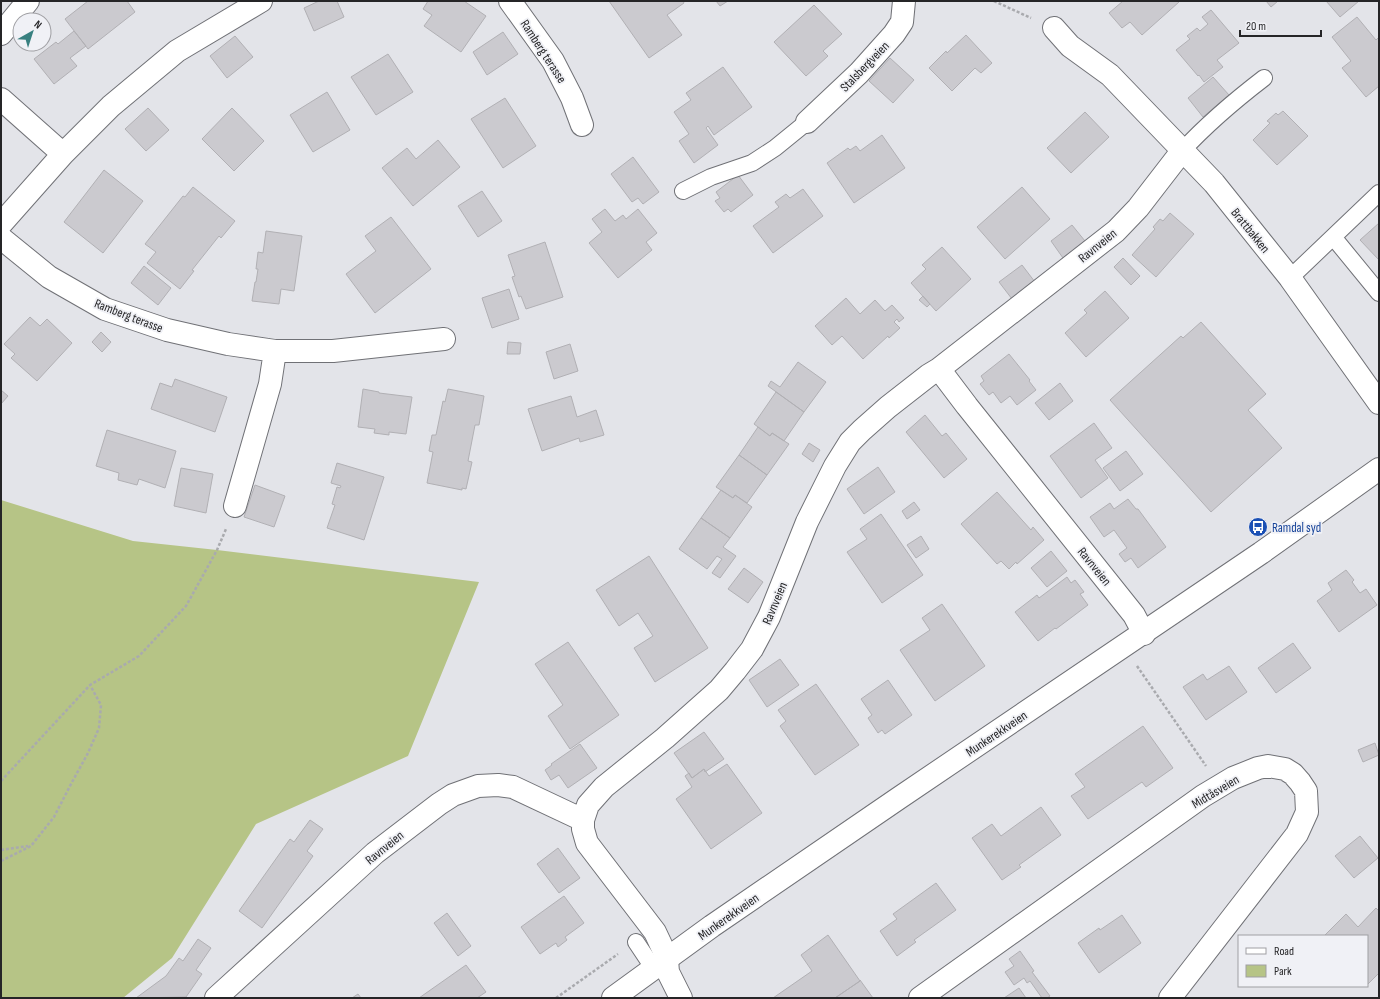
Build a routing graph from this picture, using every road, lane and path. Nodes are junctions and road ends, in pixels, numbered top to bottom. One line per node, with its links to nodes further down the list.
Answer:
1 (28, 1): 7 (street)
2 (261, 1): 13 (street)
3 (510, 1): 11 (street, Ramberg terasse)
4 (904, 1): 10 (street, Stalsbergveien)
5 (994, 1): 6 (path)
6 (1054, 28): 12 (street, Brattbakken)
7 (1, 34)
8 (1264, 78): 12 (lane)
9 (1, 99): 13 (street)
10 (807, 122): 14 (lane)
11 (582, 125)
12 (1182, 151): 19 (street, Brattbakken); 23 (street, Ravnveien)
13 (63, 154): 16 (street)
14 (683, 191)
15 (1379, 194): 18 (lane)
16 (1, 224)
17 (1, 238): 22 (street, Ramberg terasse)
18 (1334, 238): 19 (lane); 20 (lane)
19 (1290, 278): 24 (street, Brattbakken)
20 (1379, 293)
21 (444, 338): 22 (street, Ramberg terasse)
22 (275, 351): 26 (street)
23 (940, 368): 27 (street, Ravnveien); 32 (street, Ravnveien)
24 (1379, 403)
25 (1379, 469): 27 (street, Munkerekkveien)
26 (236, 506): 29 (path)
27 (1144, 634): 28 (street, Munkerekkveien)
28 (1124, 647): 31 (path); 37 (street, Munkerekkveien)
29 (90, 685): 30 (path); 33 (path)
30 (1, 781)
31 (1220, 786): 42 (street, Midtåsveien); 43 (street, Midtåsveien)
32 (583, 820): 37 (street); 38 (street, Ravnveien)
33 (31, 846): 34 (path); 35 (path)
34 (1, 850)
35 (1, 861)
36 (636, 942): 37 (lane); 39 (path)
37 (661, 964): 40 (street, Munkerekkveien); 41 (street)
38 (216, 998)
39 (556, 998)
40 (613, 998)
41 (681, 998)
42 (920, 998)
43 (1170, 998)

